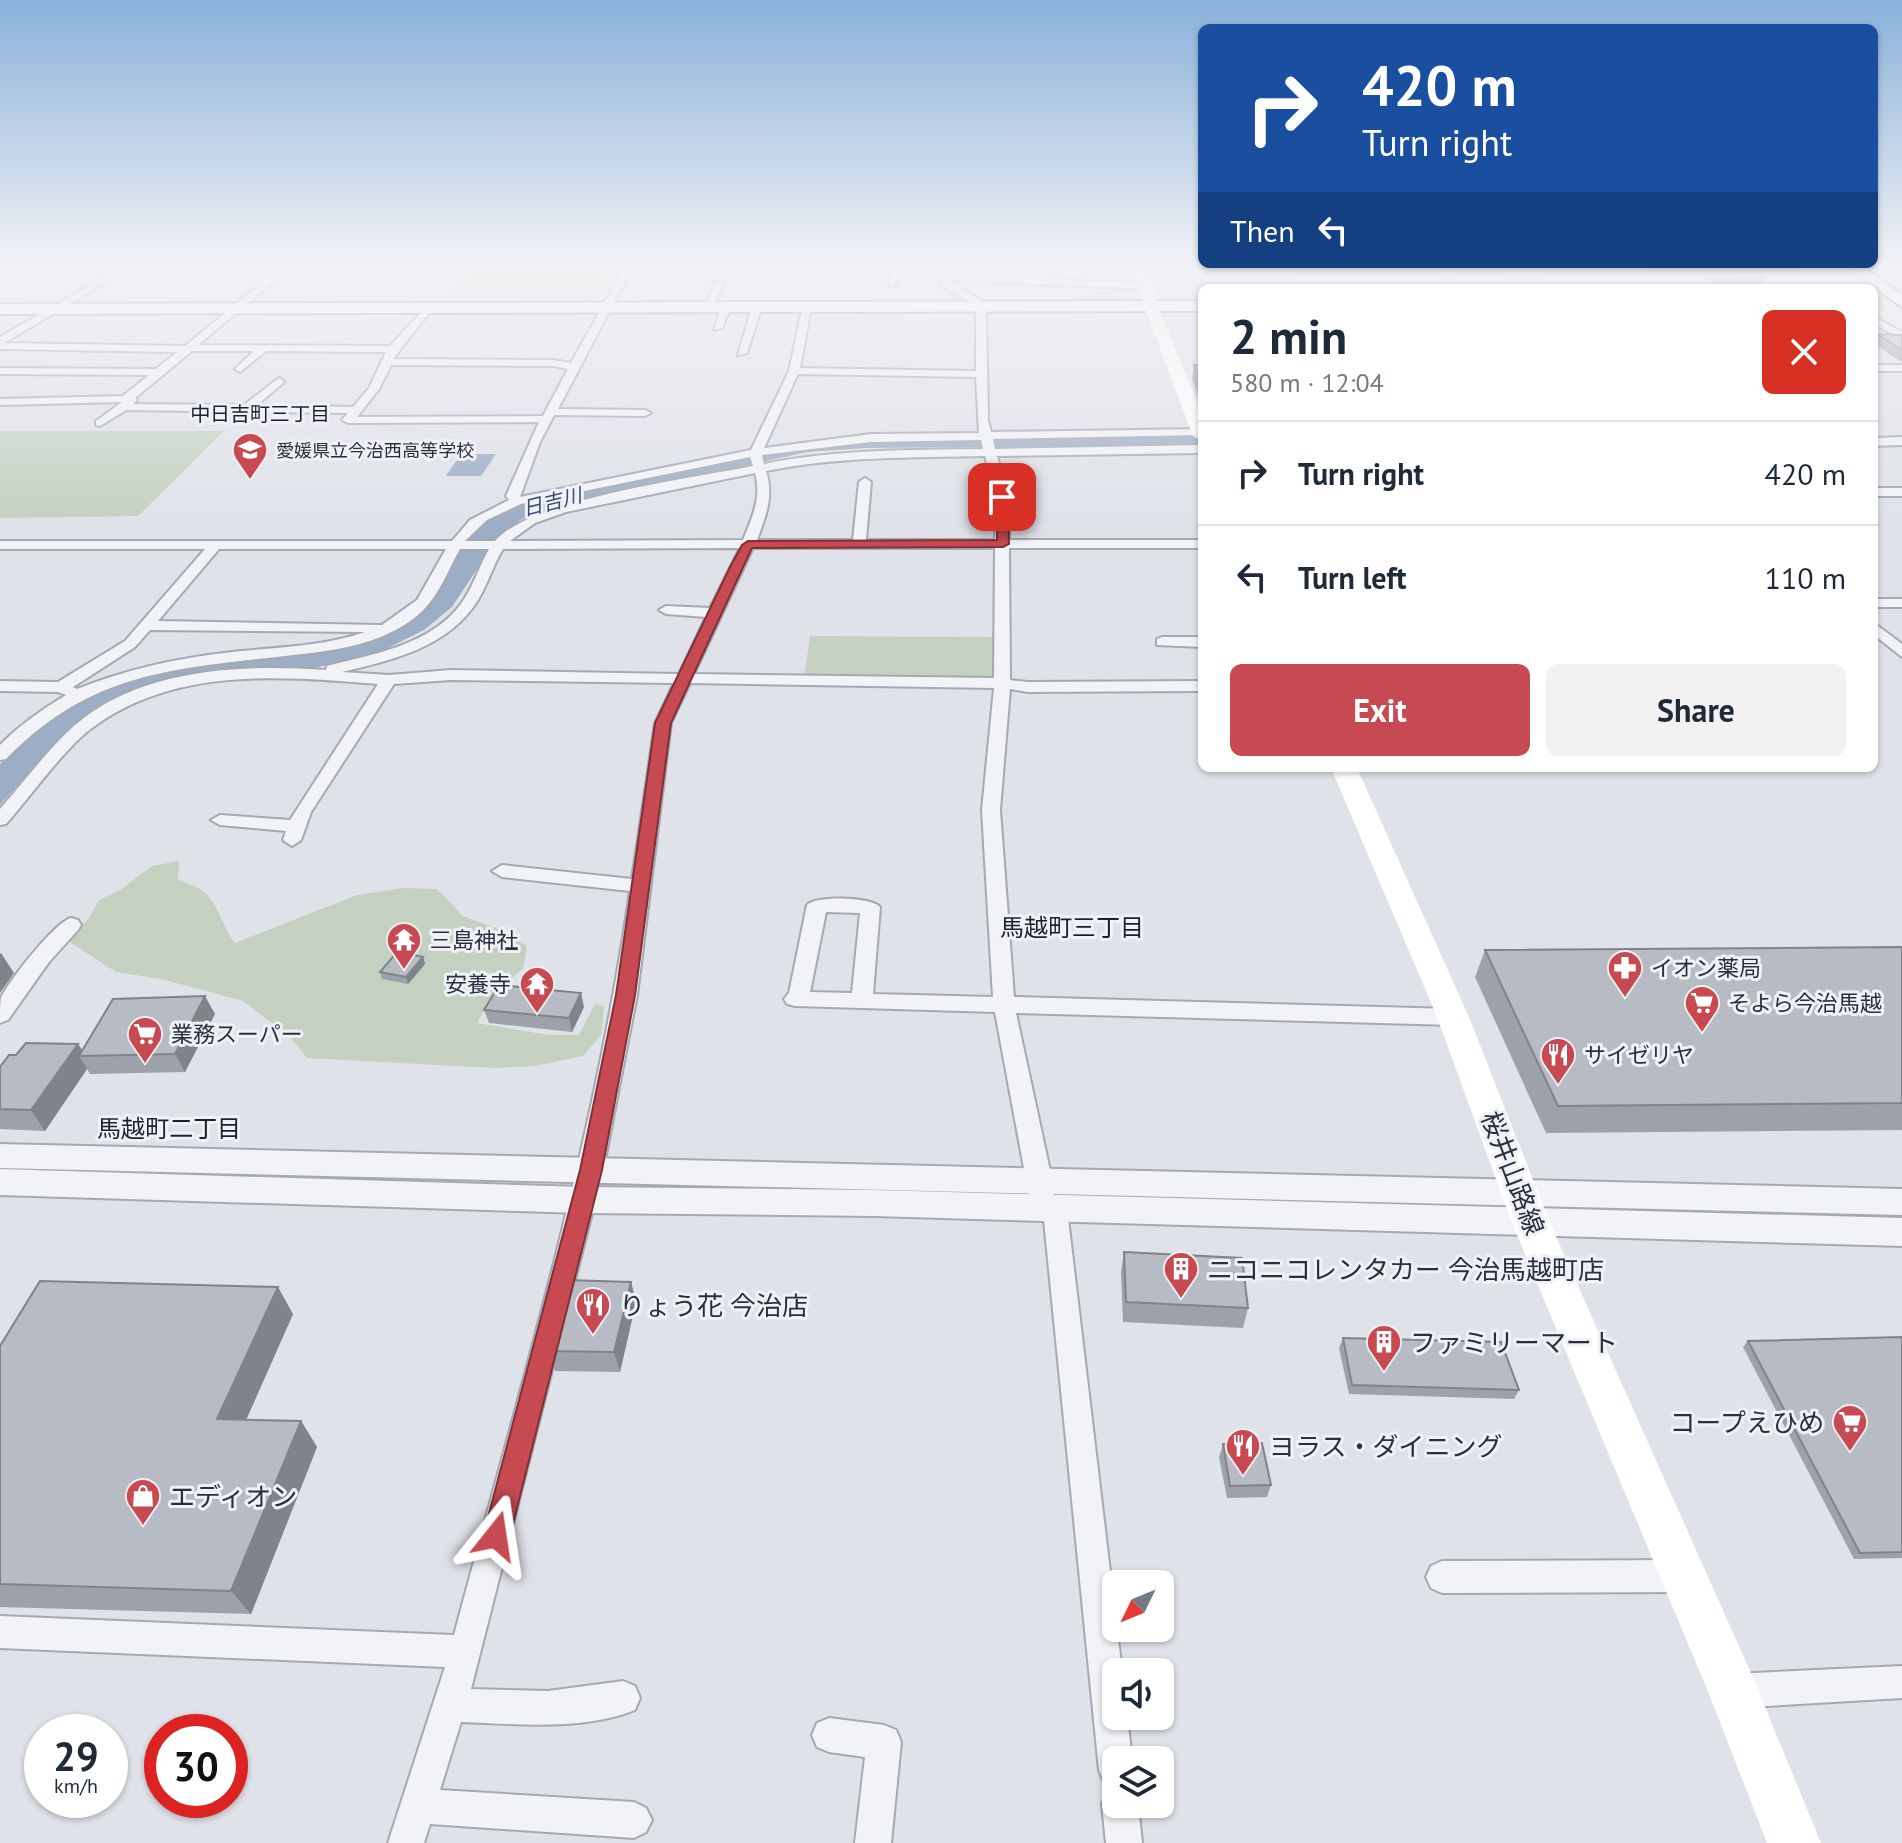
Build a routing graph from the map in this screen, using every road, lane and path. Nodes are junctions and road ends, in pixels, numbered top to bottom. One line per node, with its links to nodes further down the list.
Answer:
1 (188, 350): 17 (street)
2 (262, 350): 14 (street)
3 (392, 350): 10 (street)
4 (583, 350): 11 (street)
5 (743, 350): 9 (street)
6 (798, 350): 16 (street)
7 (980, 350): 18 (street)
8 (1172, 350): 27 (main road)
9 (742, 353)
10 (388, 362): 11 (street); 23 (street)
11 (574, 367): 25 (street)
12 (1878, 368): 13 (street)
13 (1902, 368)
14 (240, 369)
15 (0, 371): 17 (street)
16 (794, 371): 18 (street); 32 (street)
17 (160, 372): 21 (street)
18 (980, 374): 31 (street)
19 (279, 381): 22 (street)
20 (0, 402): 21 (street)
21 (125, 403): 22 (street); 26 (street)
22 (247, 408): 23 (street)
23 (355, 410): 25 (street)
24 (645, 413): 25 (street)
25 (549, 416): 37 (street)
26 (100, 423)
27 (1198, 426)
28 (1198, 437): 31 (street)
29 (1902, 441): 30 (street)
30 (1878, 442)
31 (987, 444): 32 (street); 33 (street); 41 (street)
32 (755, 453): 33 (street); 37 (street)
33 (761, 469): 39 (street); 45 (street)
34 (865, 482): 40 (street)
35 (1878, 492): 36 (street)
36 (1902, 492)
37 (517, 501): 44 (street)
38 (217, 543): 43 (street); 44 (street); 50 (street)
39 (498, 544): 44 (street); 45 (street); 58 (street)
40 (859, 544): 41 (street); 45 (street)
41 (1003, 544): 42 (street); 62 (street)
42 (1198, 544)
43 (0, 545)
44 (456, 545): 51 (street)
45 (748, 545): 49 (street)
46 (1878, 603): 47 (street)
47 (1902, 603)
48 (666, 610): 49 (street)
49 (715, 613): 61 (street)
50 (147, 625): 51 (street); 65 (street)
51 (388, 628): 53 (street)
52 (1878, 631): 57 (street)
53 (372, 636): 58 (street); 65 (street)
54 (1162, 642): 55 (street)
55 (1198, 642)
56 (1878, 649): 57 (street)
57 (1900, 650)
58 (394, 652): 59 (street)
59 (311, 674): 60 (street); 66 (street)
60 (389, 680): 61 (street); 71 (street)
61 (682, 681): 62 (street); 73 (street)
62 (1000, 683): 64 (street); 76 (street)
63 (0, 686): 65 (street)
64 (1198, 686)
65 (72, 693): 66 (street); 67 (street)
66 (109, 708): 70 (street)
67 (8, 739): 68 (street)
68 (0, 755)
69 (1346, 772): 78 (main road, 桜井山路線)
70 (0, 820)
71 (220, 820)
72 (502, 871): 73 (street)
73 (641, 886): 81 (street)
74 (71, 925): 77 (street)
75 (862, 1001): 75 (street); 76 (street)
76 (1004, 1005): 78 (street); 82 (street)
77 (0, 1015)
78 (1453, 1017): 84 (main road, 桜井山路線)
79 (0, 1156): 81 (street)
80 (0, 1182): 81 (street)
81 (587, 1185): 82 (street); 89 (street)
82 (1046, 1200): 84 (street); 95 (street)
83 (1902, 1202): 84 (street)
84 (1525, 1207): 85 (street); 86 (main road, 桜井山路線)
85 (1902, 1232)
86 (1684, 1576): 87 (street); 91 (main road, 桜井山路線)
87 (1442, 1577)
88 (0, 1632): 89 (street)
89 (466, 1652): 93 (street)
90 (1902, 1682): 91 (street)
91 (1733, 1691): 102 (main road, 桜井山路線)
92 (623, 1698): 93 (street)
93 (450, 1705): 96 (street)
94 (829, 1735): 100 (street)
95 (1113, 1746)
96 (418, 1806): 98 (street); 99 (street)
97 (1121, 1818): 101 (street)
98 (634, 1820)
99 (406, 1843)
100 (873, 1843)
101 (1124, 1843)
102 (1794, 1843)

